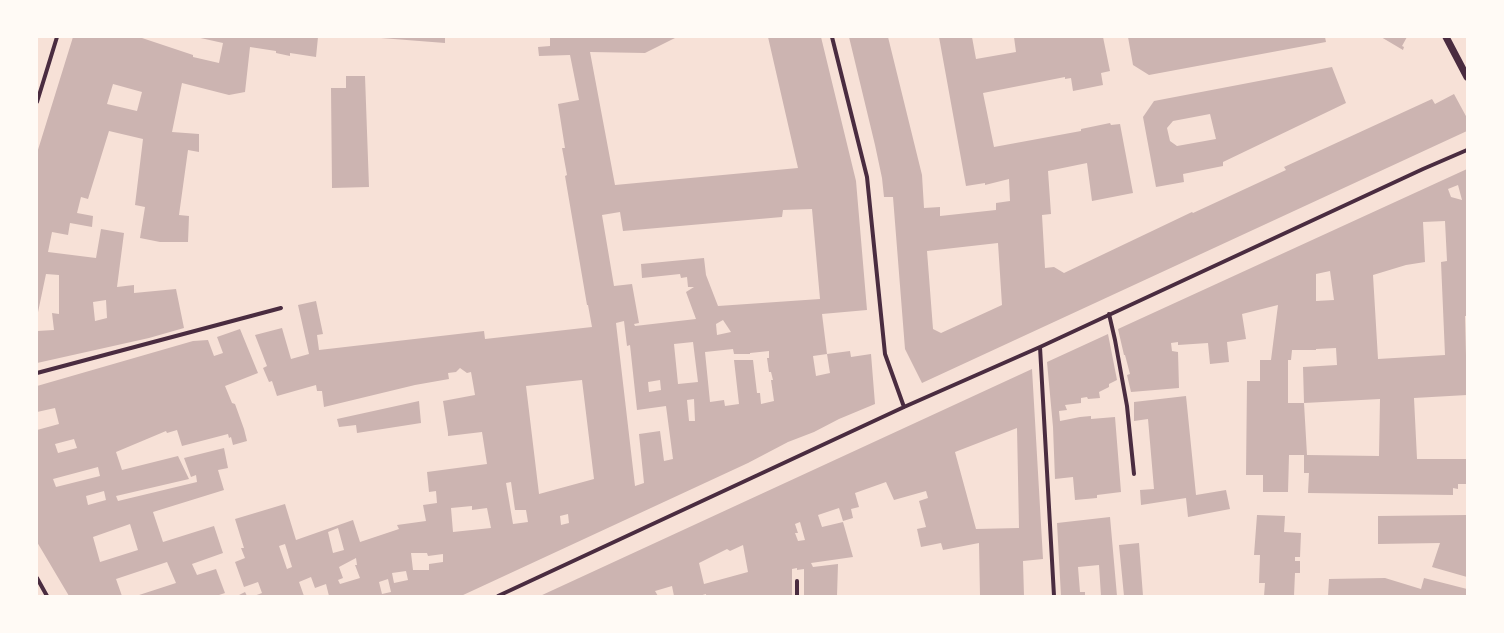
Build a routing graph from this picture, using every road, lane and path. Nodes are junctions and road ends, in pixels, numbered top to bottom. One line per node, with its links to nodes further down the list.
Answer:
1 (57, 37): 5 (street)
2 (832, 37): 11 (street)
3 (1446, 37): 4 (street)
4 (1467, 77)
5 (37, 102)
6 (1467, 150): 8 (street)
7 (281, 308): 10 (street)
8 (1109, 314): 9 (street); 12 (street)
9 (1040, 347): 11 (street); 18 (street)
10 (37, 374)
11 (904, 407): 16 (street)
12 (1134, 474)
13 (37, 578): 15 (street)
14 (797, 581): 17 (street)
15 (47, 596)
16 (498, 596)
17 (797, 596)
18 (1054, 596)

